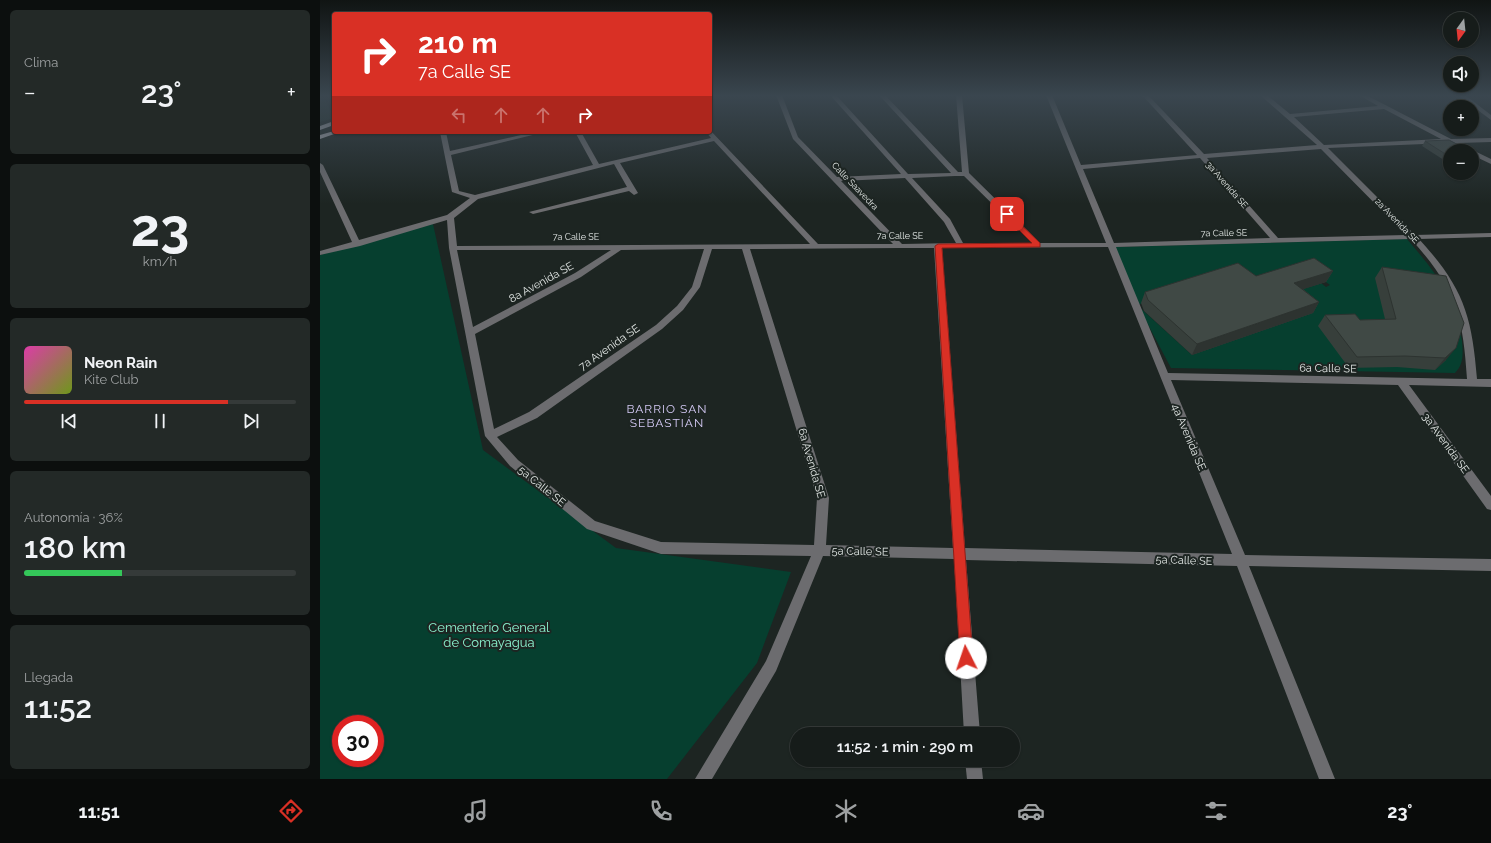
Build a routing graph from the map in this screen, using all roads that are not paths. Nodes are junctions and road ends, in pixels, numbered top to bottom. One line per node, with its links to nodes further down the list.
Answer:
1 (793, 131): 31 (street, Calle Saavedra)
2 (865, 131): 30 (street)
3 (917, 131): 29 (street)
4 (962, 131): 28 (street)
5 (1064, 131): 27 (street, 4a Avenida SE)
6 (1179, 131): 21 (street, 3a Avenida SE)
7 (1306, 131): 19 (street, 2a Avenida SE)
8 (1430, 131): 17 (street)
9 (332, 133): 14 (main road)
10 (443, 134): 20 (street)
11 (533, 134): 20 (street)
12 (579, 134): 26 (street)
13 (711, 134): 15 (street)
14 (320, 137)
15 (716, 139): 23 (street); 41 (street)
16 (1491, 140): 17 (street)
17 (1448, 141): 18 (street); 19 (street)
18 (1454, 144)
19 (1324, 147): 21 (street); 36 (street, 2a Avenida SE)
20 (447, 154): 32 (street)
21 (1202, 156): 27 (street); 37 (street, 3a Avenida SE)
22 (1479, 156): 24 (street)
23 (616, 162): 26 (street); 33 (street)
24 (1491, 162)
25 (320, 165): 38 (street)
26 (597, 166): 32 (street)
27 (1078, 167): 40 (street, 4a Avenida SE)
28 (966, 174): 29 (street); 39 (street)
29 (958, 175): 30 (street)
30 (905, 176): 31 (street); 44 (street)
31 (835, 179): 42 (street, Calle Saavedra)
32 (475, 197): 34 (street)
33 (533, 212)
34 (450, 217): 38 (street); 48 (street)
35 (1491, 235): 36 (street, 7a Calle SE)
36 (1414, 238): 37 (street, 7a Calle SE); 53 (street, 2a Avenida SE)
37 (1276, 241): 40 (street, 7a Calle SE)
38 (356, 244): 49 (street)
39 (1038, 245): 40 (street, 7a Calle SE); 44 (street, 7a Calle SE)
40 (1110, 245): 51 (street, 4a Avenida SE)
41 (816, 246): 42 (street, 7a Calle SE); 47 (street, 7a Calle SE)
42 (900, 246): 43 (street, 7a Calle SE)
43 (938, 246): 44 (street, 7a Calle SE); 58 (street)
44 (961, 246)
45 (620, 247): 46 (street, 7a Calle SE); 48 (street, 7a Calle SE); 50 (street, 8a Avenida SE)
46 (709, 247): 47 (street, 7a Calle SE); 55 (street, 7a Avenida SE)
47 (745, 247): 57 (street, 6a Avenida SE)
48 (453, 248): 50 (street)
49 (320, 253)
50 (470, 333): 55 (street)
51 (1164, 376): 52 (street, 6a Calle SE); 59 (street, 4a Avenida SE)
52 (1401, 381): 53 (street, 6a Calle SE); 56 (street, 3a Avenida SE)
53 (1472, 383): 54 (street, 6a Calle SE)
54 (1491, 383)
55 (490, 436): 57 (street, 5a Calle SE)
56 (1491, 505)
57 (820, 550): 58 (street, 5a Calle SE); 63 (street, 6a Avenida SE)
58 (959, 553): 59 (street, 5a Calle SE); 61 (street)
59 (1241, 561): 60 (street, 5a Calle SE); 65 (street, 4a Avenida SE)
60 (1491, 565)
61 (971, 727)
62 (974, 767): 64 (street)
63 (703, 779)
64 (975, 779)
65 (1327, 779)

